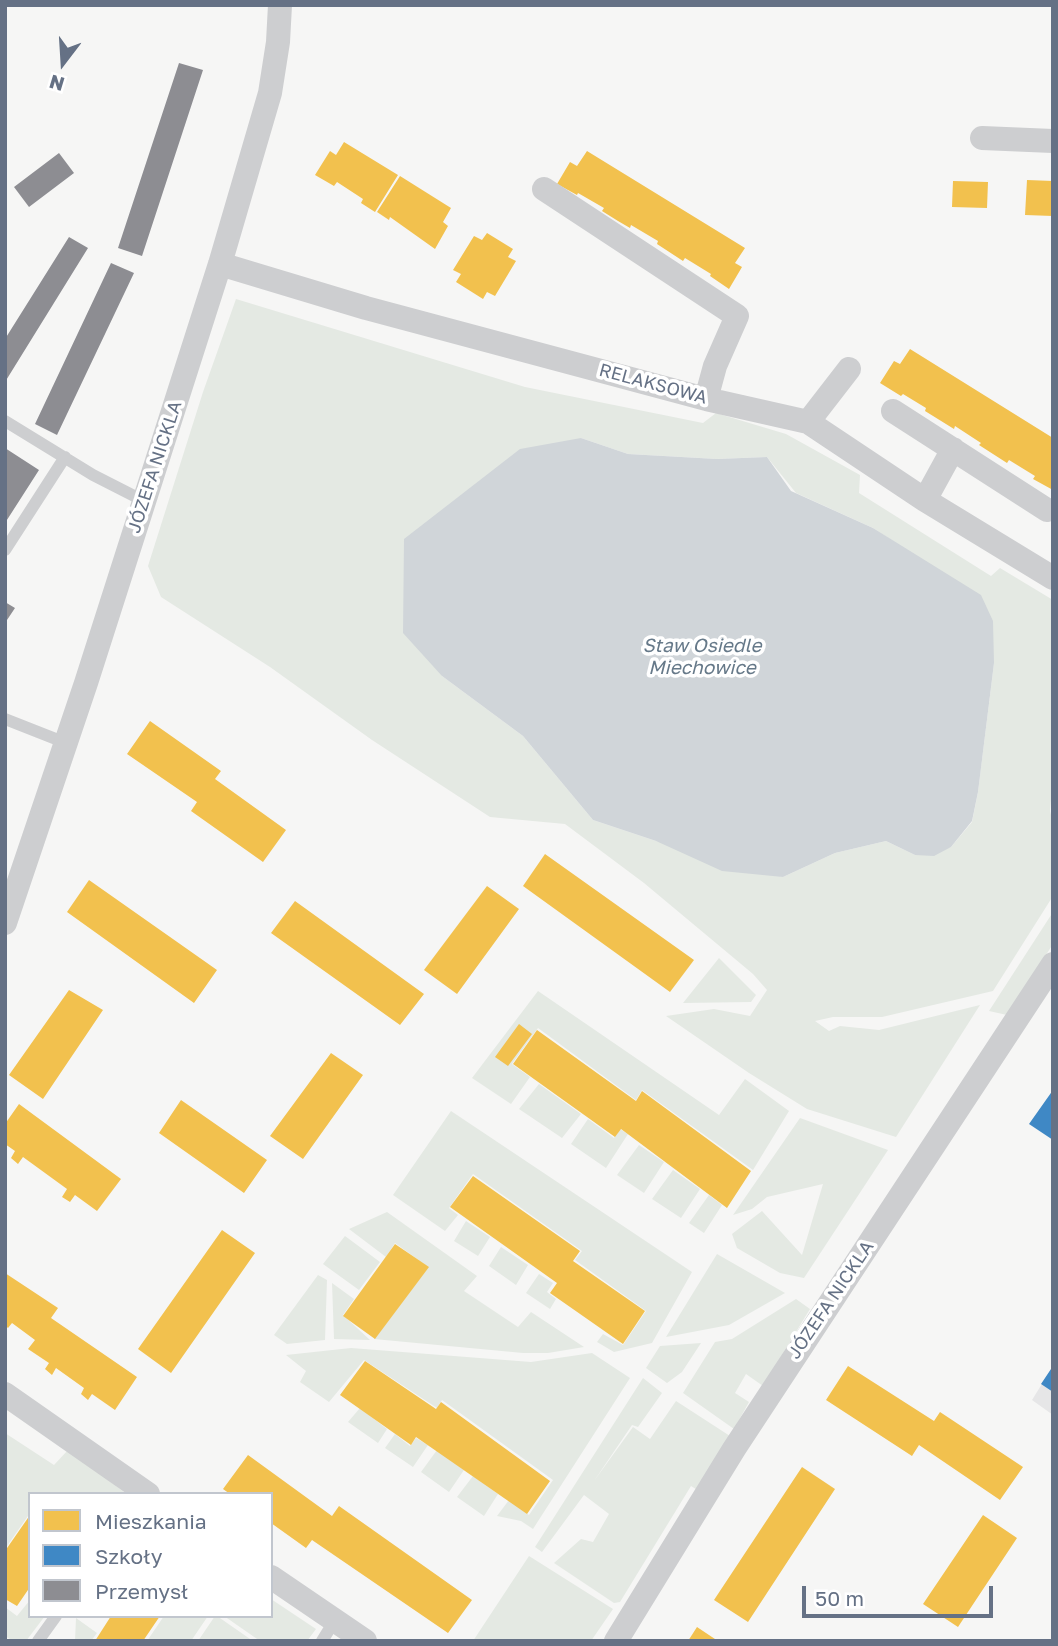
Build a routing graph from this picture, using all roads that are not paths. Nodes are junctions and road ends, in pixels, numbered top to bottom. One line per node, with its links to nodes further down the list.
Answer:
1 (280, 5): 5 (street, JÓZEFA NICKLA)
2 (982, 138): 3 (street)
3 (1053, 141)
4 (544, 189): 7 (street)
5 (220, 264): 7 (street, RELAKSOWA); 14 (street, JÓZEFA NICKLA)
6 (849, 369): 10 (street)
7 (706, 399): 10 (street, RELAKSOWA)
8 (893, 411): 11 (street)
9 (5, 421): 12 (lane)
10 (808, 422): 13 (street, RELAKSOWA)
11 (953, 449): 13 (street); 15 (street)
12 (65, 457): 14 (lane); 16 (lane)
13 (925, 500): 17 (street, RELAKSOWA)
14 (144, 501): 19 (street, JÓZEFA NICKLA)
15 (1047, 510)
16 (5, 550)
17 (1053, 578)
18 (5, 719): 19 (lane)
19 (66, 743): 20 (street, JÓZEFA NICKLA)
20 (5, 923)
21 (1053, 964): 29 (street, JÓZEFA NICKLA)
22 (5, 1394): 23 (street)
23 (146, 1492)
24 (273, 1579): 26 (street)
25 (55, 1618): 27 (lane)
26 (329, 1631): 28 (street)
27 (38, 1641)
28 (365, 1641)
29 (616, 1641)

